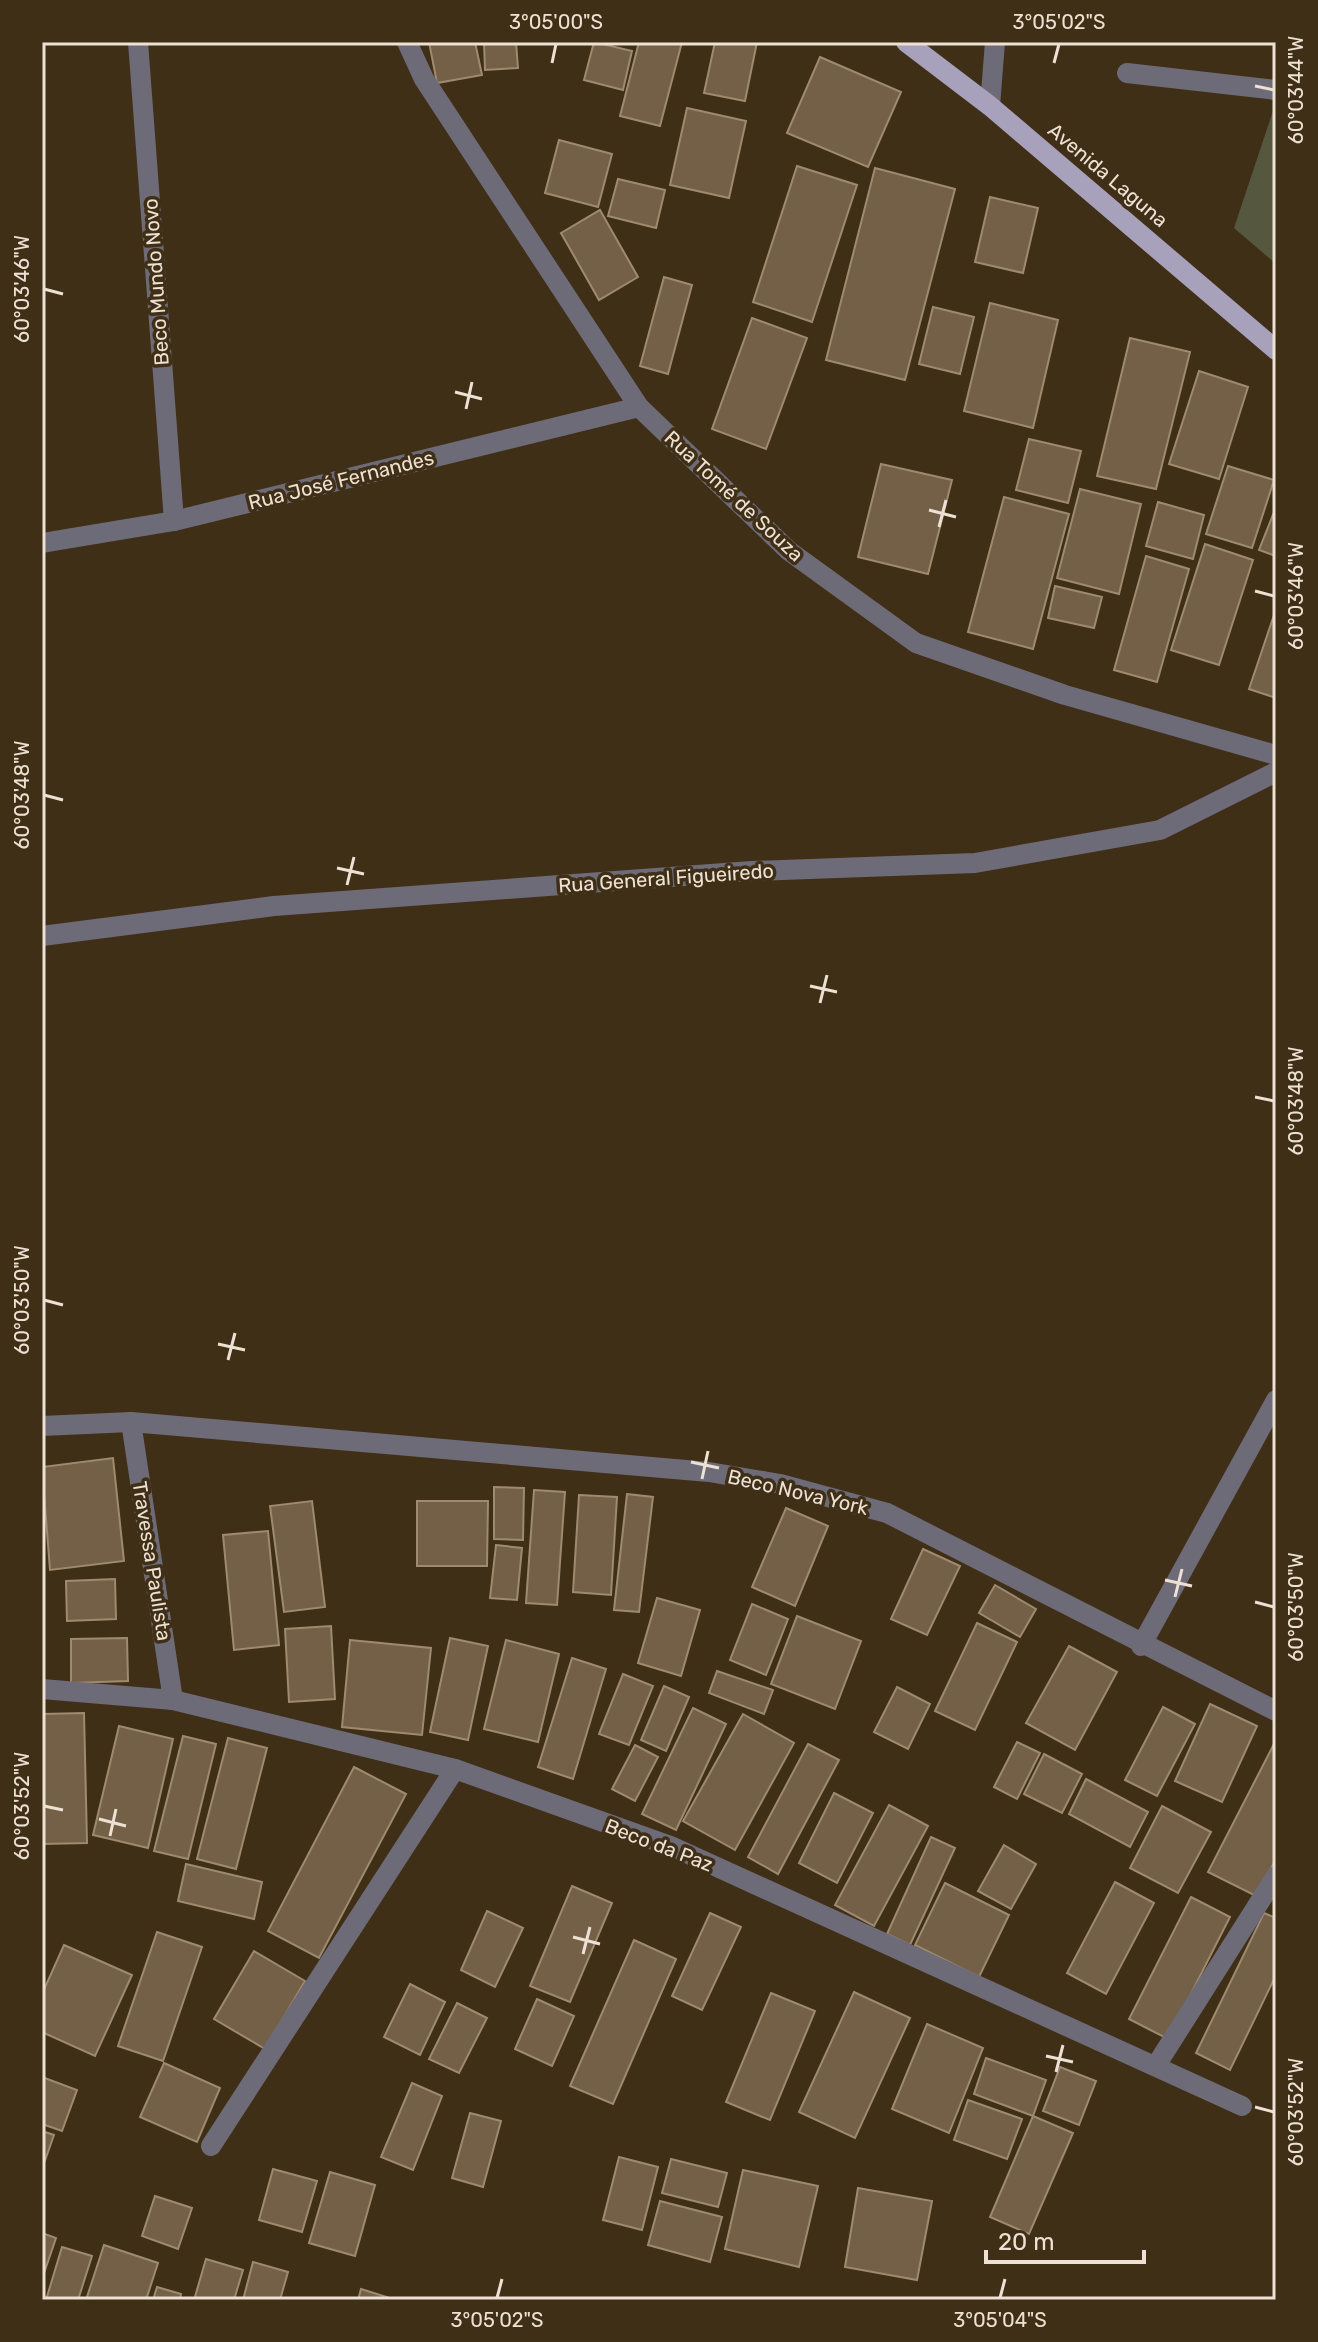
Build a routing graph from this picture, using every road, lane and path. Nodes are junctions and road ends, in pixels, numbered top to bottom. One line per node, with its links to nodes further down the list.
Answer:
1 (138, 42): 10 (street, Beco Mundo Novo)
2 (407, 42): 9 (street, Rua Tomé de Souza)
3 (906, 42): 7 (main road, Avenida Laguna)
4 (995, 42): 7 (street)
5 (1127, 73): 6 (street)
6 (1276, 90)
7 (990, 106): 8 (main road, Avenida Laguna)
8 (1276, 350)
9 (639, 407): 10 (street, Rua José Fernandes); 12 (street, Rua Tomé de Souza)
10 (174, 521): 11 (street, Rua José Fernandes)
11 (42, 543)
12 (1276, 755)
13 (1276, 772): 14 (street, Rua General Figueiredo)
14 (42, 936)
15 (1276, 1400): 18 (street)
16 (131, 1422): 17 (street, Beco Nova York); 18 (street, Beco Nova York); 20 (street, Travessa Paulista)
17 (42, 1426)
18 (1141, 1646): 21 (street, Beco Nova York)
19 (42, 1689): 20 (street, Beco da Paz)
20 (173, 1700): 22 (street, Beco da Paz)
21 (1276, 1711)
22 (455, 1769): 24 (street, Beco da Paz); 26 (street)
23 (1276, 1876): 24 (street)
24 (1157, 2064): 25 (street, Beco da Paz)
25 (1242, 2106)
26 (211, 2146)

